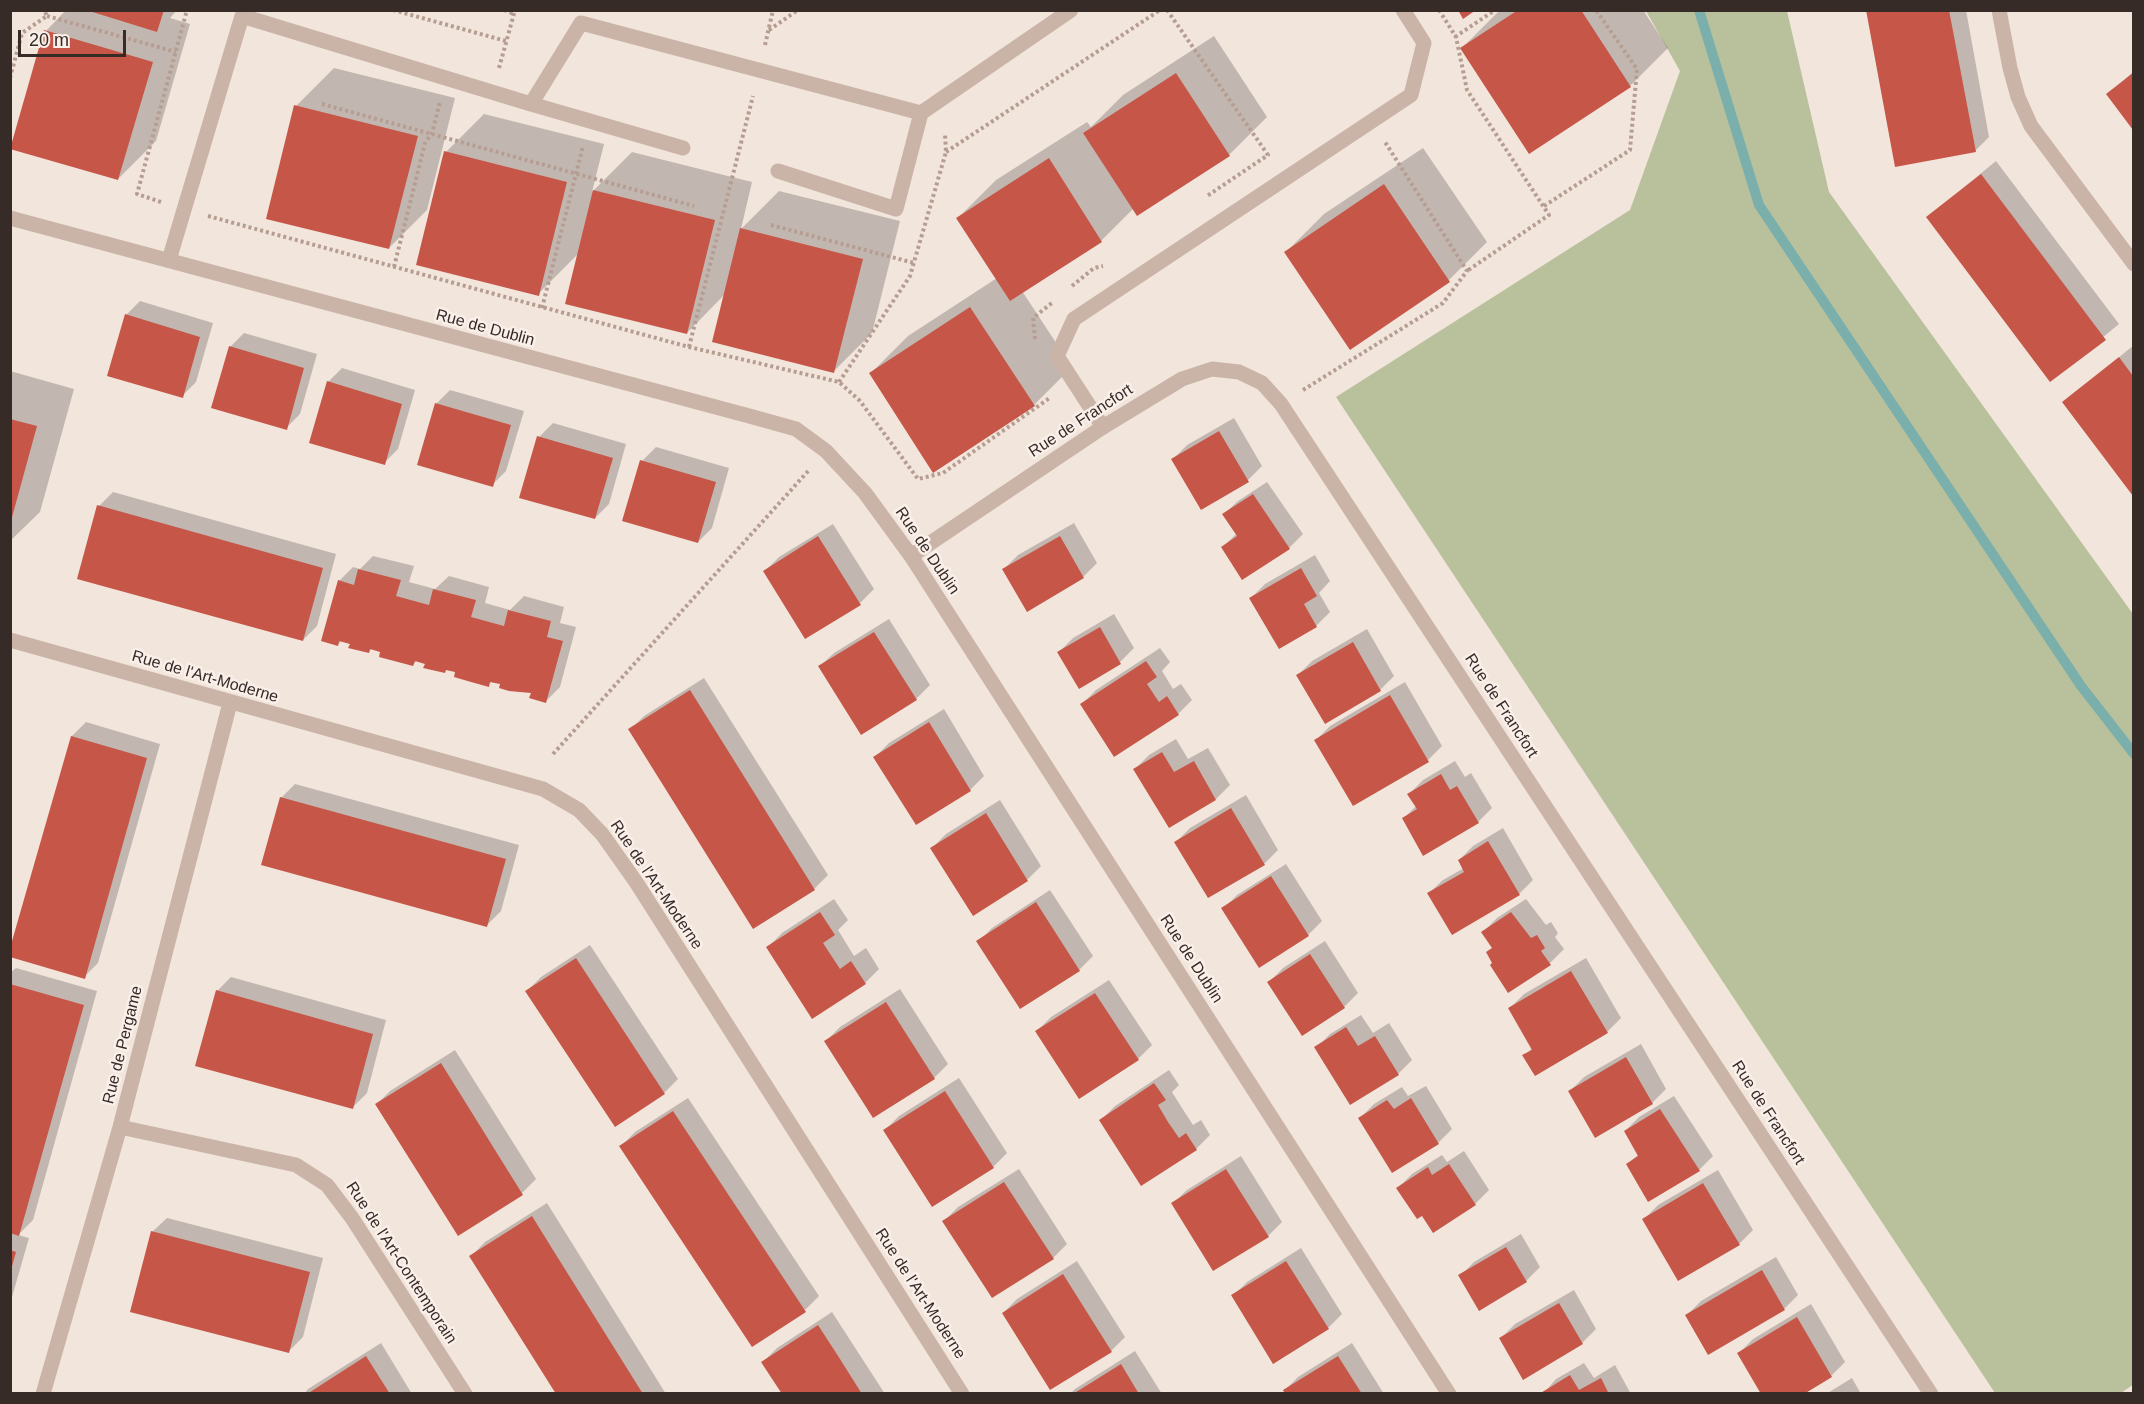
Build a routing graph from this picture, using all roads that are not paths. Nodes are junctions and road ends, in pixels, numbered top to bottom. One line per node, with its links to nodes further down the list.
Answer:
1 (1071, 10): 5 (street)
2 (1403, 10): 11 (street)
3 (1999, 10): 10 (street)
4 (531, 104): 5 (street); 6 (street); 9 (street)
5 (926, 110): 7 (street)
6 (682, 148)
7 (778, 171)
8 (10, 218): 9 (street, Rue de Dublin)
9 (169, 260): 12 (street, Rue de Dublin)
10 (2133, 264)
11 (1103, 427): 12 (street, Rue de Francfort); 20 (street, Rue de Francfort)
12 (910, 556): 19 (street, Rue de Dublin)
13 (10, 640): 14 (street, Rue de l'Art-Moderne)
14 (230, 703): 15 (street, Rue de Pergame); 18 (street, Rue de l'Art-Moderne)
15 (120, 1127): 16 (street, Rue de Pergame); 17 (street, Rue de l'Art-Contemporain)
16 (43, 1394)
17 (465, 1394)
18 (962, 1394)
19 (1449, 1394)
20 (1931, 1394)

